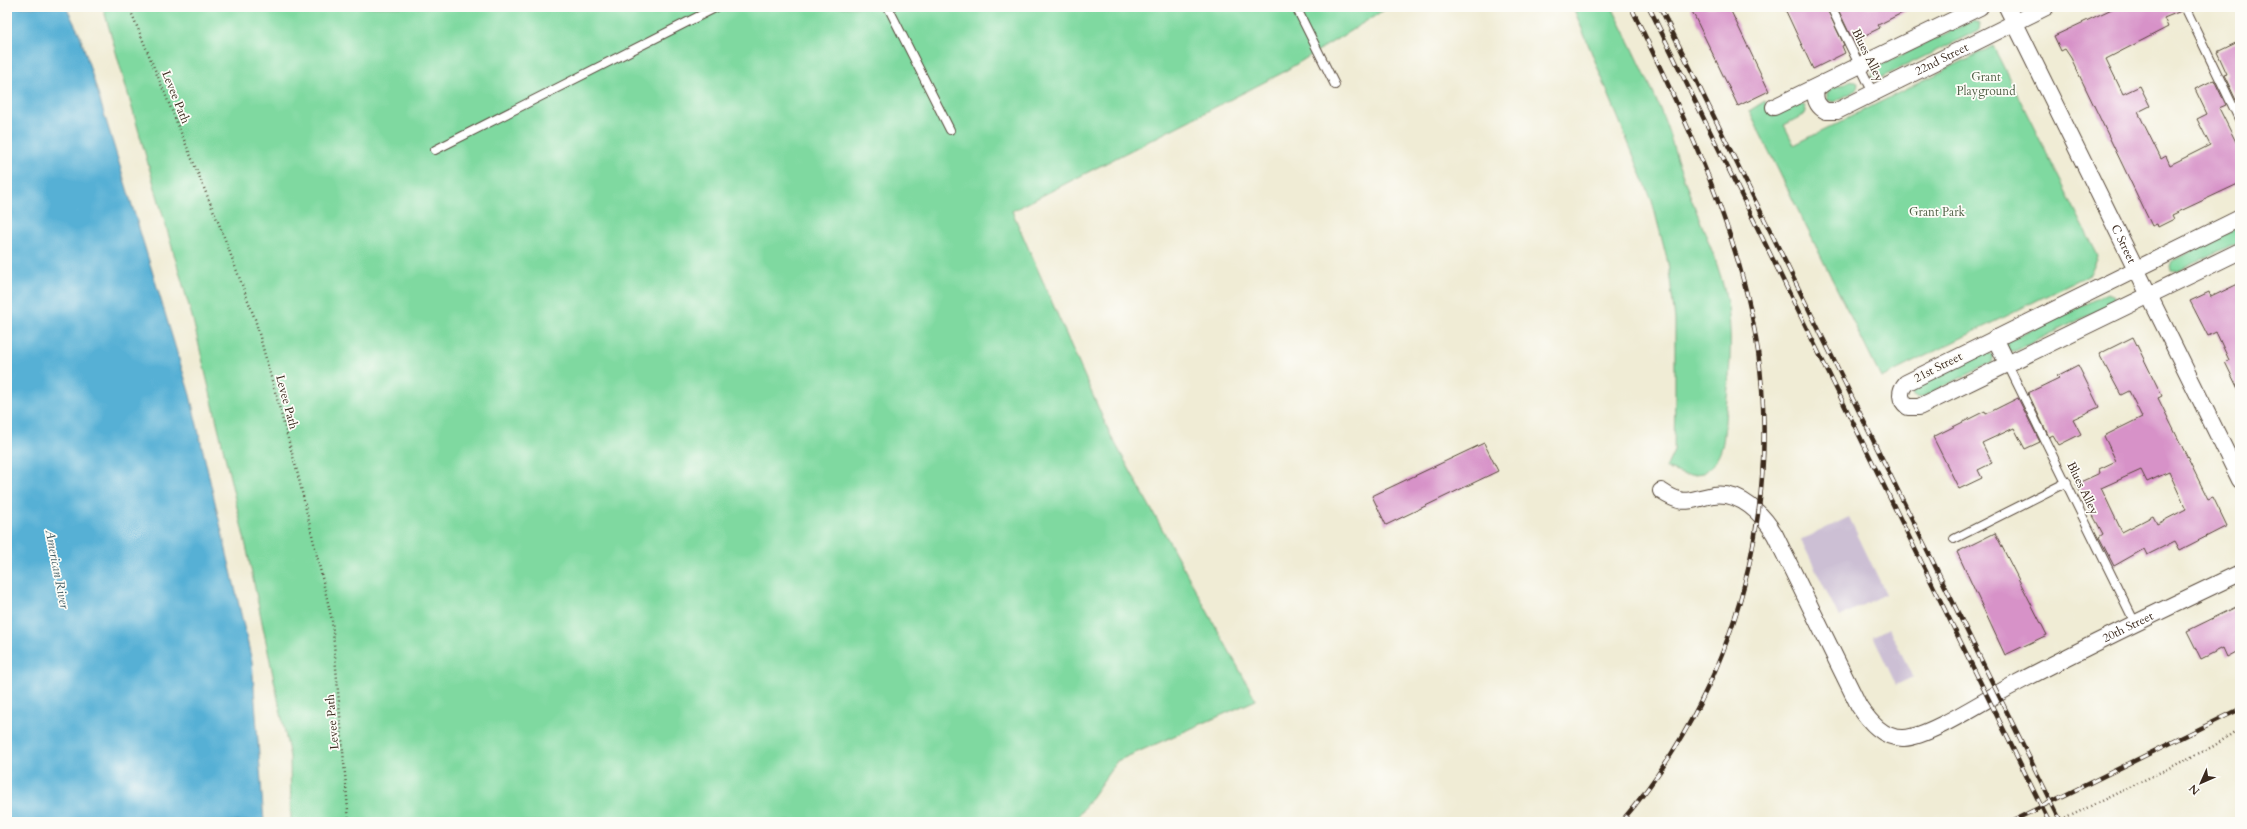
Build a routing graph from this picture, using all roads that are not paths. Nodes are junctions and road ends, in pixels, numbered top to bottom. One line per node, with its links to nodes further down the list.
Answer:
1 (717, 7): 17 (lane)
2 (888, 7): 16 (lane)
3 (1296, 7): 12 (lane)
4 (1831, 7): 10 (lane, Blues Alley)
5 (1980, 7): 10 (street)
6 (2007, 7): 9 (street, C Street)
7 (2046, 7): 9 (street, 22nd Street)
8 (2184, 7): 15 (lane)
9 (2015, 23): 13 (street, 22nd Street); 20 (street, C Street)
10 (1860, 65): 11 (street); 13 (lane, Blues Alley)
11 (1824, 83): 13 (street, 22nd Street); 14 (street)
12 (1335, 85)
13 (1873, 93)
14 (1774, 107)
15 (2240, 120)
16 (950, 130)
17 (435, 150)
18 (2240, 218): 20 (street, 21st Street)
19 (2240, 251): 21 (street, 21st Street)
20 (2136, 269): 21 (street, C Street); 22 (street, 21st Street)
21 (2150, 296): 23 (street, 21st Street); 24 (street, C Street)
22 (1995, 338): 23 (street); 23 (street, 21st Street)
23 (2008, 365): 25 (lane, Blues Alley)
24 (2240, 480)
25 (2067, 482): 27 (lane); 29 (lane, Blues Alley)
26 (1661, 491): 29 (street, 20th Street)
27 (1954, 539)
28 (2240, 572): 29 (street, 20th Street)
29 (2136, 623)

